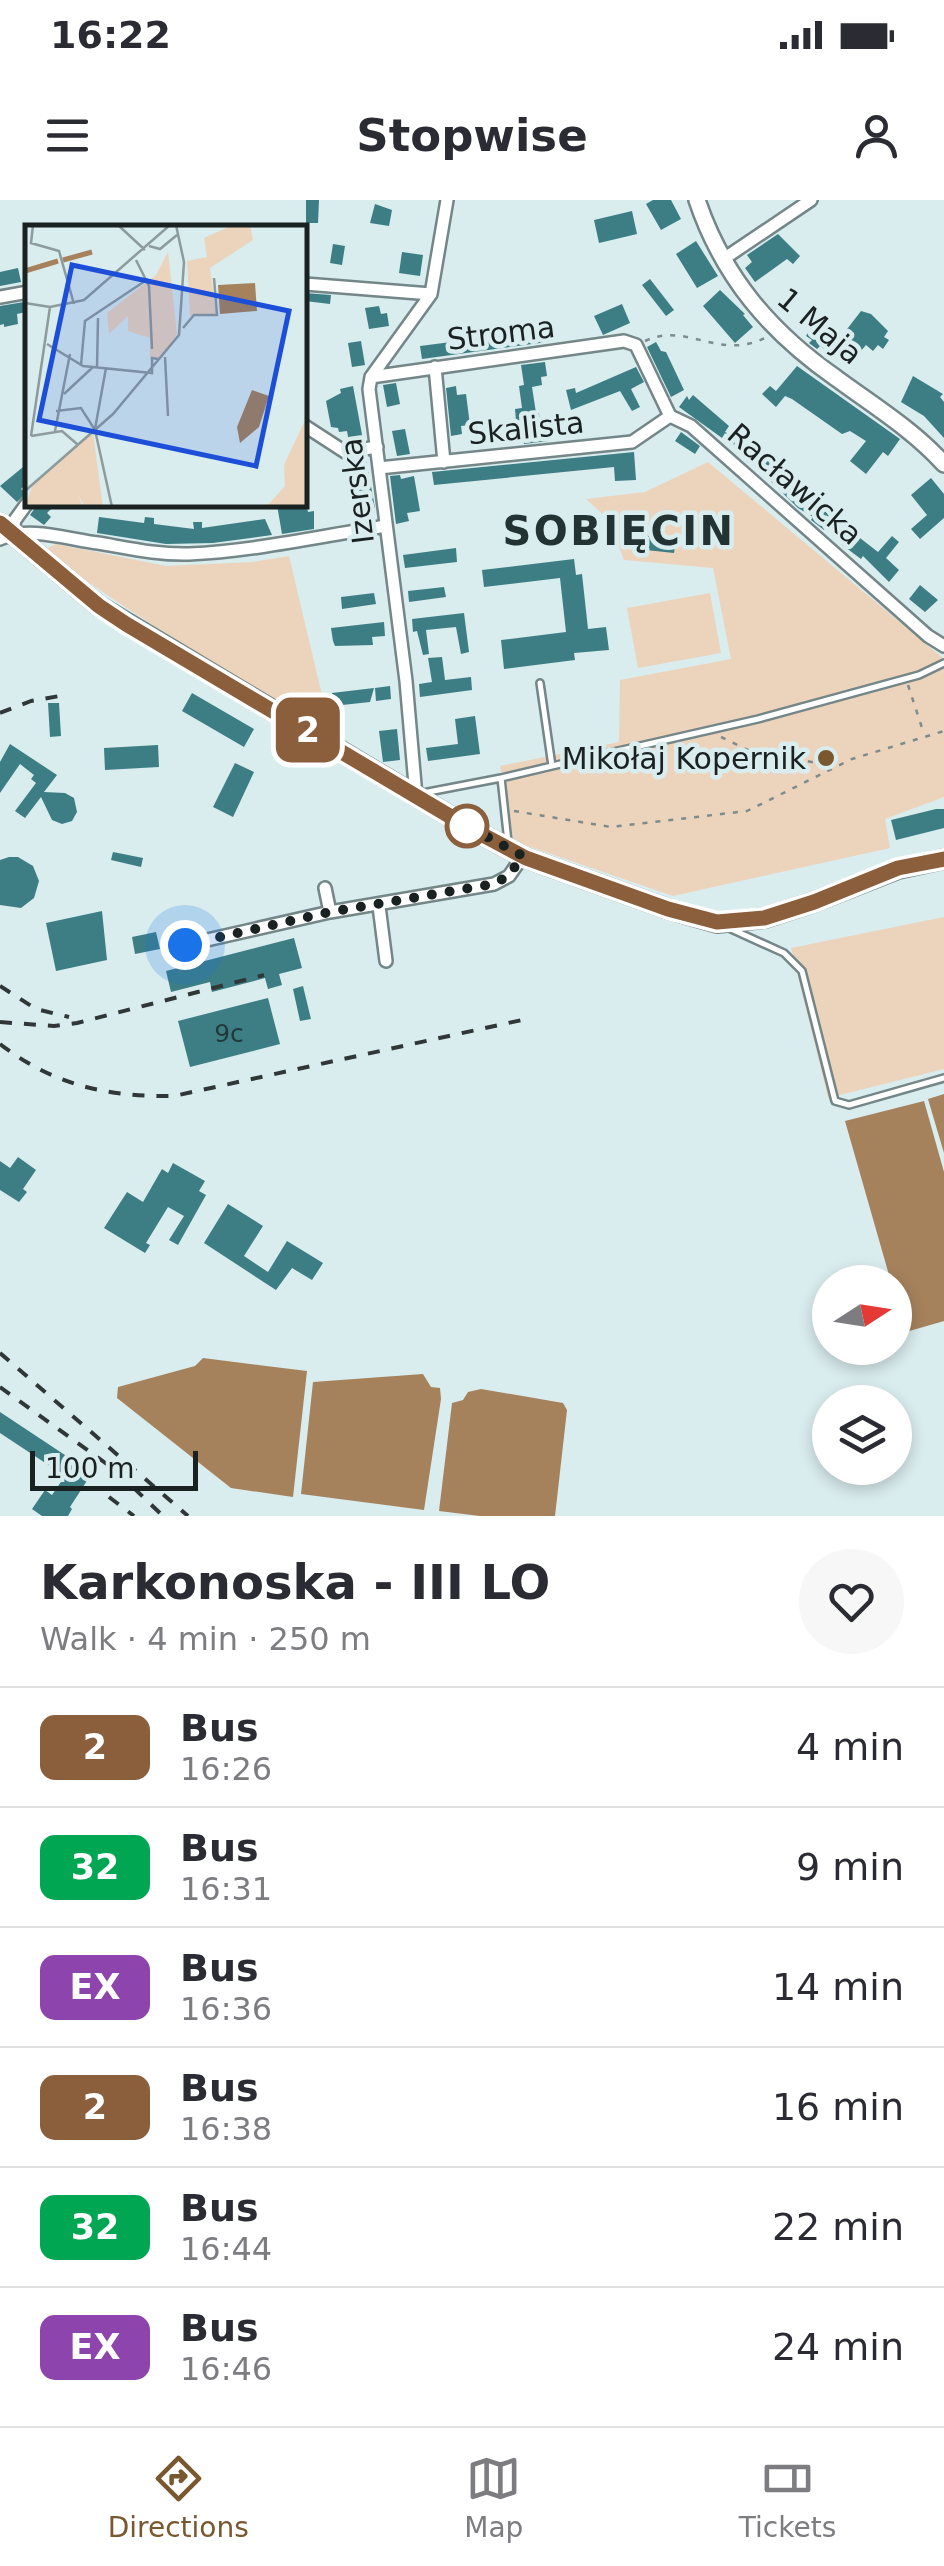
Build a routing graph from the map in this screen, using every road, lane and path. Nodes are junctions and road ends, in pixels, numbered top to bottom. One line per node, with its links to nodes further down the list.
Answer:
1 (447, 200): 7 (street)
2 (697, 200): 4 (street, 1 Maja)
3 (811, 200): 4 (street)
4 (722, 260): 17 (street, 1 Maja)
5 (308, 284): 7 (street)
6 (25, 293): 8 (street)
7 (431, 294): 12 (street)
8 (0, 297)
9 (768, 336): 10 (path)
10 (650, 338)
11 (435, 366): 12 (street, Stroma); 13 (street, Stroma); 16 (street)
12 (372, 377): 15 (street, Izerska)
13 (670, 416): 16 (street, Skalista); 22 (street, Racławicka)
14 (308, 428): 15 (street)
15 (377, 447): 18 (street, Izerska)
16 (444, 462): 18 (street, Skalista)
17 (944, 464)
18 (380, 468): 20 (street, Izerska)
19 (25, 506): 21 (street)
20 (386, 526): 21 (street); 32 (street, Izerska)
21 (4, 532): 32 (main road)
22 (944, 646)
23 (944, 663): 24 (lane)
24 (906, 679): 27 (lane); 28 (path)
25 (540, 683): 29 (lane)
26 (944, 730): 28 (path)
27 (706, 731): 29 (lane); 30 (path)
28 (925, 736): 30 (path)
29 (552, 766): 31 (lane)
30 (836, 766): 33 (path)
31 (501, 778): 32 (lane); 33 (lane)
32 (416, 796): 34 (main road)
33 (504, 810): 34 (lane)
34 (516, 852): 37 (street); 39 (main road)
35 (944, 859): 39 (main road)
36 (325, 888): 38 (street)
37 (379, 906): 38 (street); 41 (street)
38 (330, 912): 40 (street)
39 (717, 922): 42 (lane)
40 (185, 945)
41 (386, 961)
42 (944, 1078)

